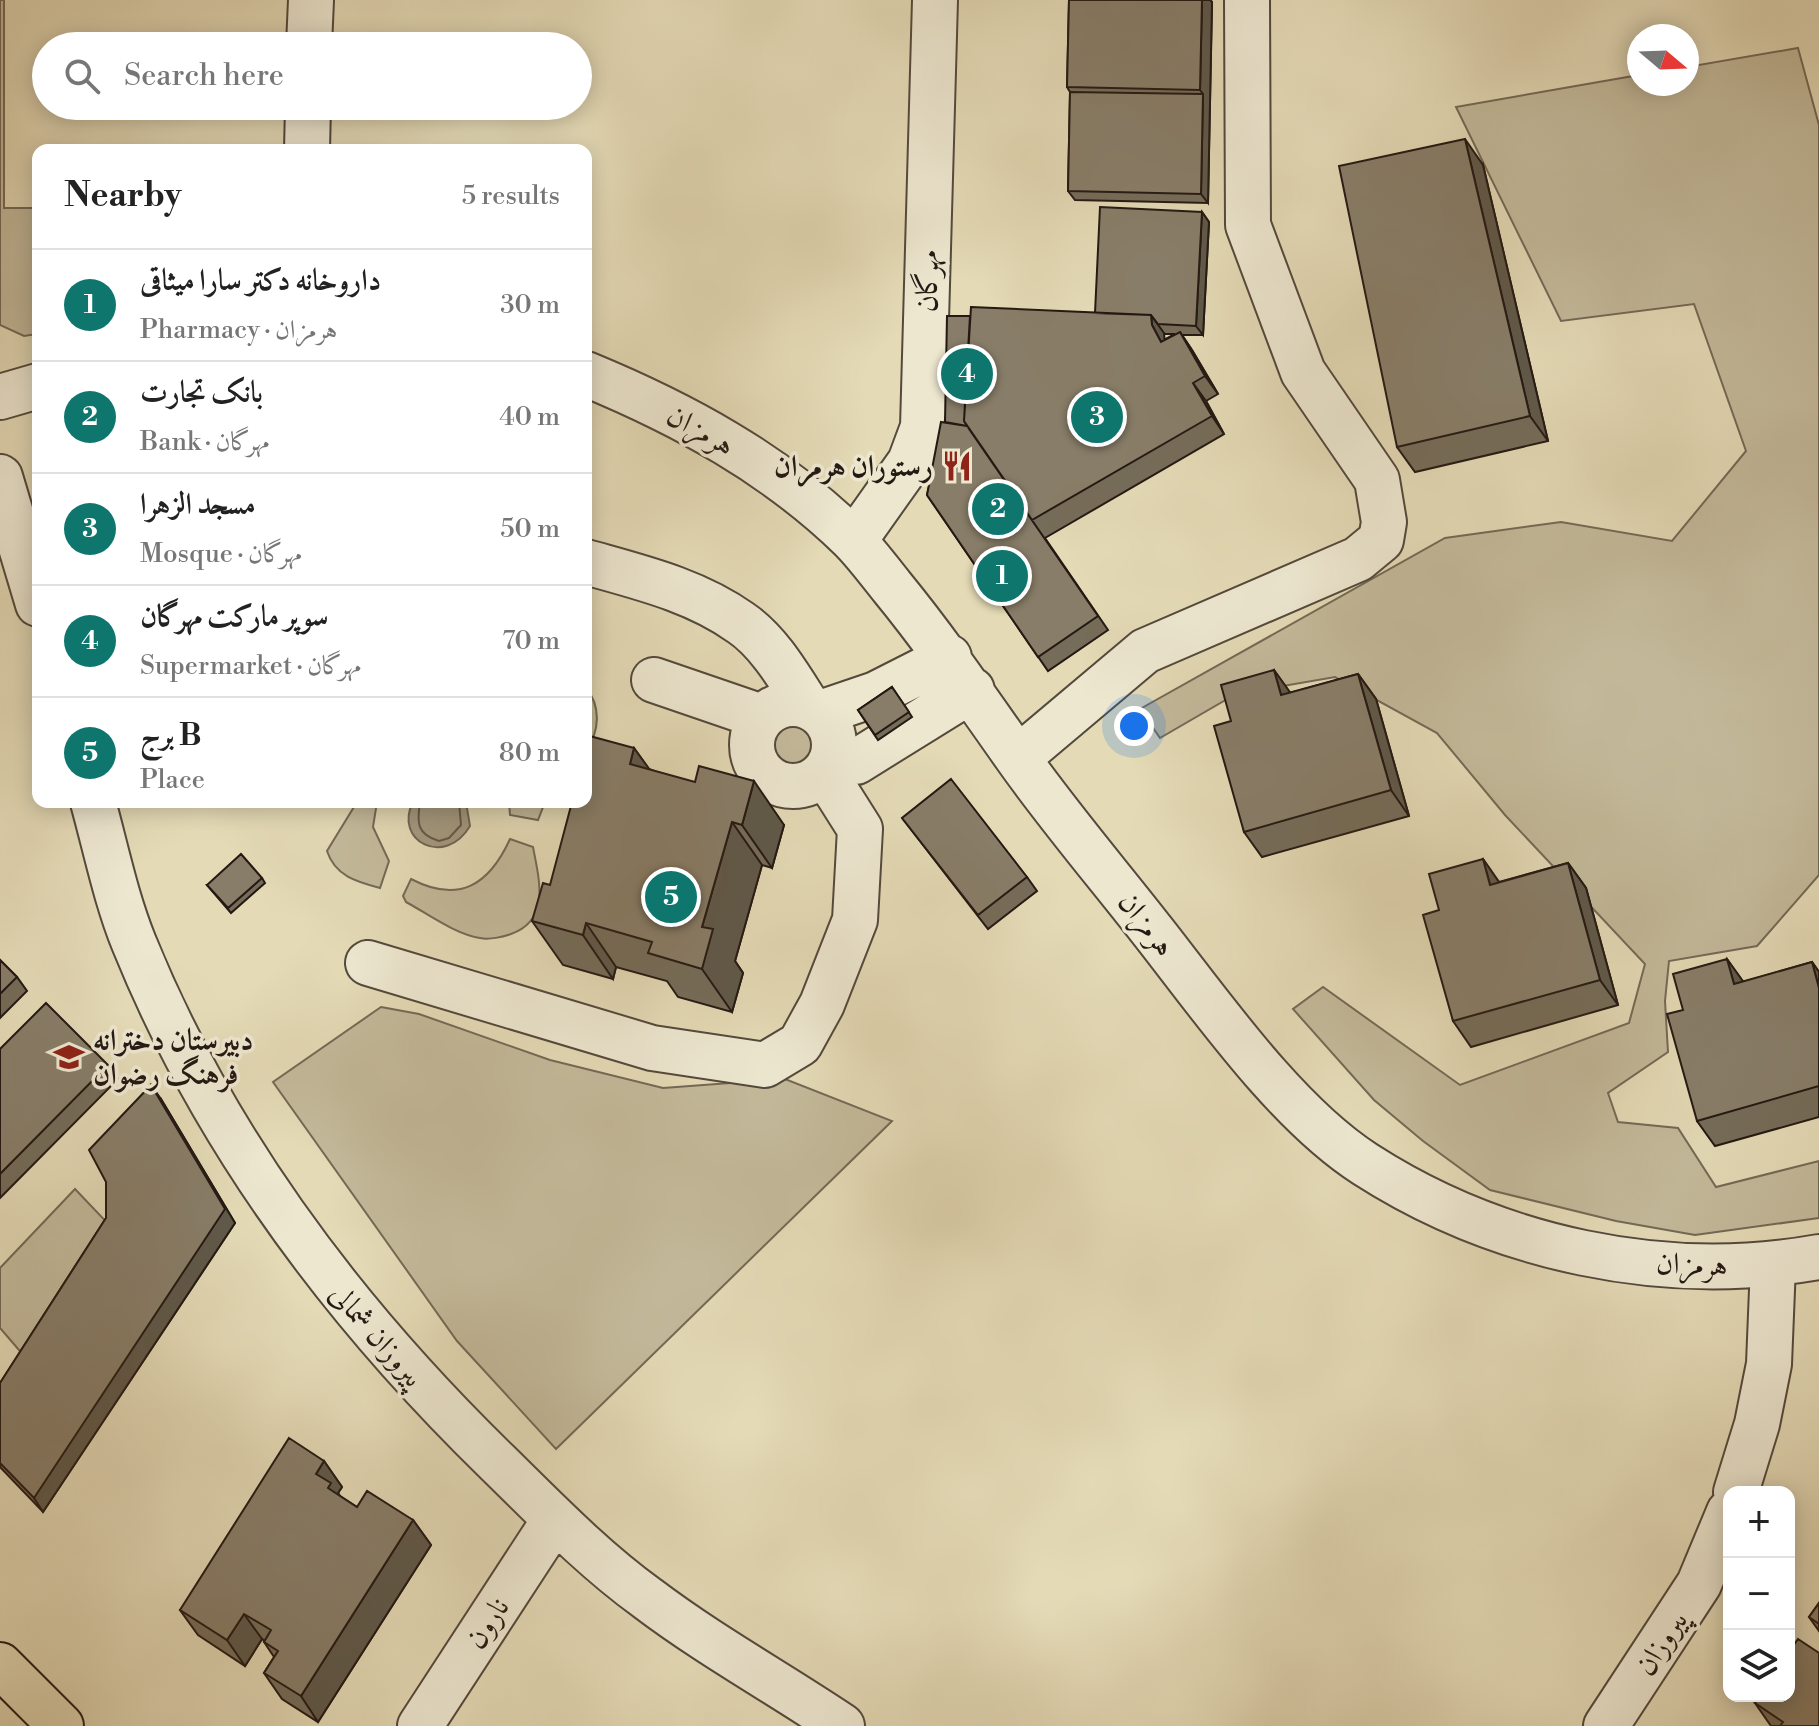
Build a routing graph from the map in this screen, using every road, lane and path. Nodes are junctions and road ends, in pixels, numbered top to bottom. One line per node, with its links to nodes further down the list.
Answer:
1 (311, 0): 4 (street)
2 (935, 0): 11 (street, مهرگان)
3 (1247, 0): 18 (street)
4 (310, 32)
5 (308, 120): 6 (street)
6 (307, 144)
7 (592, 377): 11 (street, هرمزان)
8 (32, 388): 9 (street)
9 (0, 397)
10 (0, 477): 13 (street)
11 (854, 541): 14 (street, هرمزان)
12 (592, 564): 16 (street)
13 (32, 584)
14 (960, 674): 16 (street); 18 (street, هرمزان); 19 (street)
15 (654, 680): 17 (street)
16 (814, 709): 17 (street); 19 (street)
17 (762, 717): 19 (street)
18 (1018, 758): 23 (street, هرمزان)
19 (828, 765): 21 (street)
20 (95, 808): 25 (street, پیروزان شمالی)
21 (368, 963)
22 (1819, 1257): 23 (street, هرمزان)
23 (1773, 1265): 24 (street)
24 (1738, 1486)
25 (555, 1519): 28 (street, پیروزان شمالی); 30 (street, نارون)
26 (1723, 1526): 31 (street, پیروزان)
27 (0, 1665): 29 (main road)
28 (821, 1720)
29 (61, 1726)
30 (420, 1726)
31 (1606, 1726)

